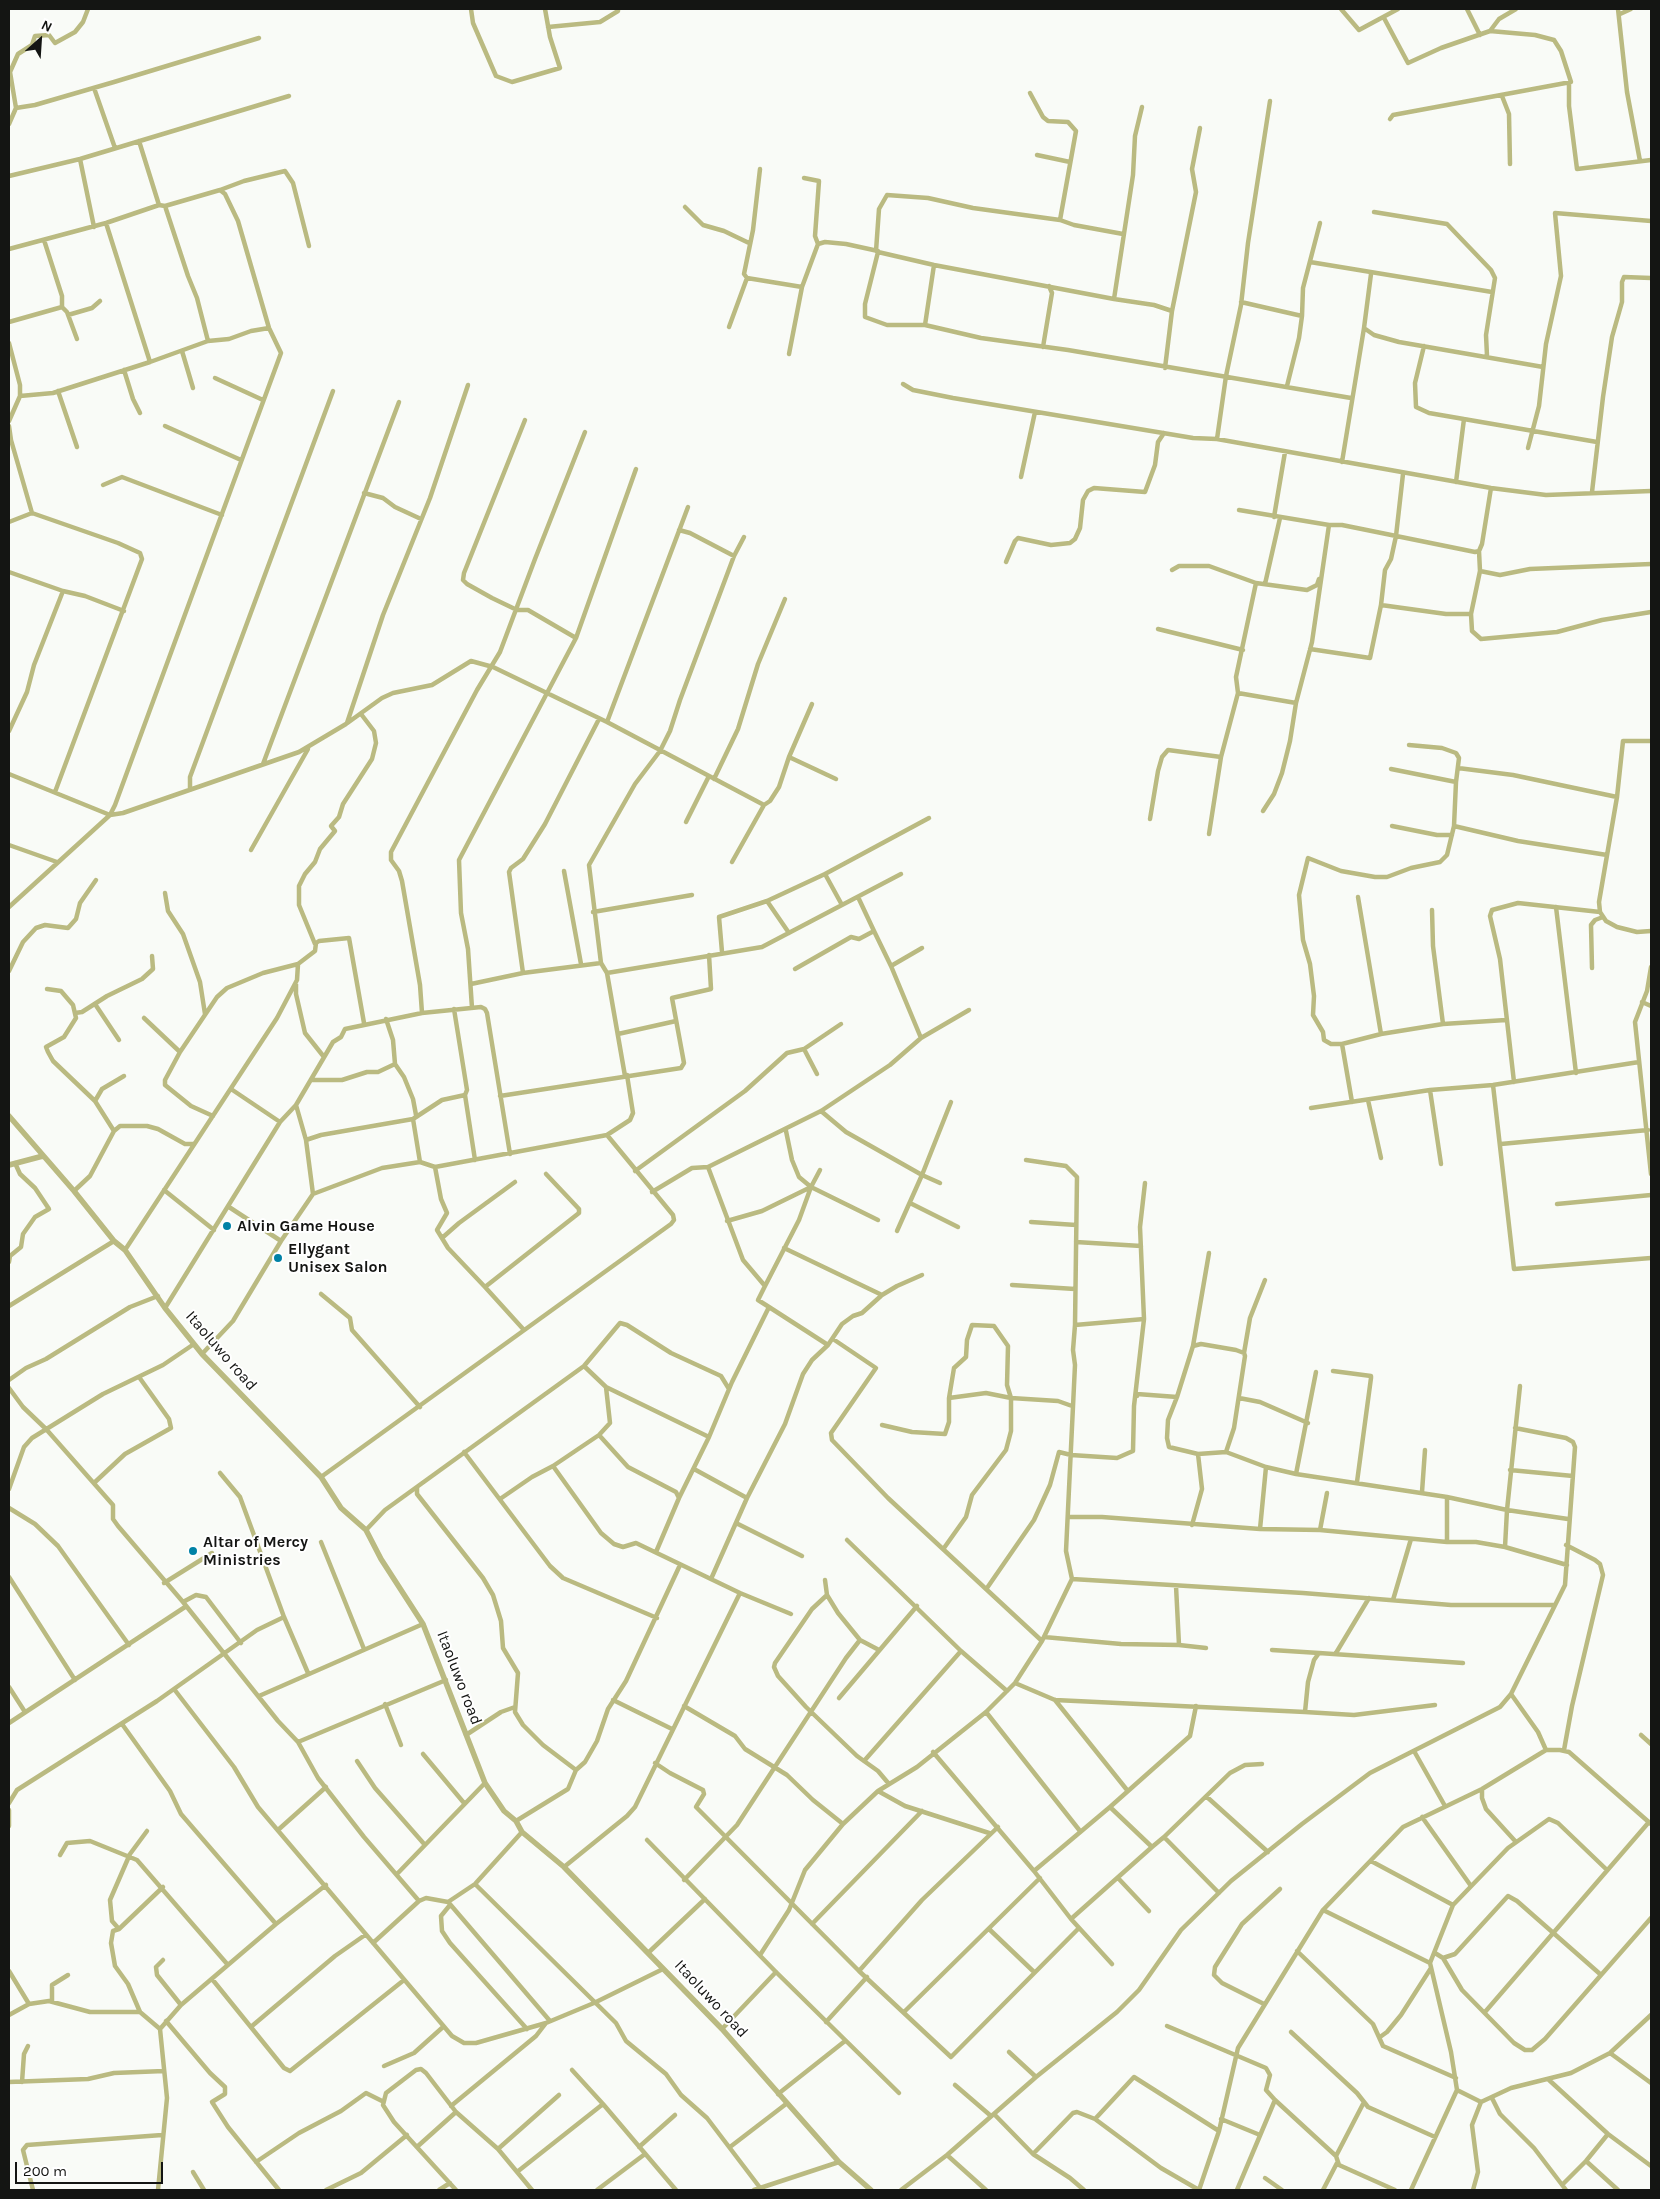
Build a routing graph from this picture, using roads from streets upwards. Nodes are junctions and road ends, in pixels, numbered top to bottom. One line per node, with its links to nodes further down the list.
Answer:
1 (88, 9): 17 (street)
2 (471, 9): 13 (street)
3 (545, 9): 13 (street)
4 (618, 9): 13 (street)
5 (1341, 9): 12 (street)
6 (1398, 9): 12 (street)
7 (1467, 9): 15 (street)
8 (1516, 9): 14 (street)
9 (1618, 9): 11 (street)
10 (1631, 9): 11 (street)
11 (1620, 14): 34 (street)
12 (1384, 18): 15 (street)
13 (548, 27)
14 (1490, 31): 15 (street); 18 (street)
15 (1480, 34)
16 (259, 38): 19 (street)
17 (9, 76): 25 (street)
18 (1570, 84): 22 (street); 34 (street)
19 (94, 88): 25 (street); 30 (street)
20 (1030, 93): 35 (street)
21 (289, 96): 29 (street)
22 (1502, 96): 26 (street); 36 (street)
23 (1270, 101): 67 (street)
24 (1142, 107): 50 (street)
25 (16, 108): 27 (street)
26 (1390, 119)
27 (9, 124)
28 (1200, 128): 69 (street)
29 (139, 141): 30 (street); 41 (street)
30 (115, 148): 32 (street)
31 (1037, 155): 35 (street)
32 (80, 159): 38 (street); 49 (street)
33 (1651, 160): 34 (street)
34 (1640, 161)
35 (1070, 162): 45 (street)
36 (1510, 164)
37 (760, 169): 52 (street)
38 (9, 176)
39 (804, 178): 53 (street)
40 (220, 190): 42 (street); 54 (street); 75 (street)
41 (159, 205): 42 (street); 48 (street)
42 (165, 206): 78 (street)
43 (685, 207): 52 (street)
44 (1374, 212): 64 (street)
45 (1060, 220): 50 (street); 56 (street)
46 (1651, 221): 86 (street)
47 (1320, 222): 57 (street)
48 (106, 224): 49 (street); 85 (street)
49 (94, 226): 51 (street)
50 (1123, 234): 65 (street)
51 (44, 240): 55 (street); 68 (street)
52 (749, 243): 60 (street)
53 (818, 244): 56 (street); 63 (street)
54 (309, 246)
55 (9, 249)
56 (877, 251): 58 (street); 73 (street)
57 (1310, 262): 59 (street); 71 (street)
58 (934, 265): 62 (street); 73 (street)
59 (1371, 274): 64 (street); 76 (street)
60 (747, 278): 63 (street); 74 (street)
61 (1651, 278): 113 (street)
62 (1049, 286): 65 (street); 81 (street)
63 (802, 287): 83 (street)
64 (1492, 292): 84 (street)
65 (1114, 299): 69 (street)
66 (100, 301): 70 (street)
67 (1241, 302): 71 (street); 89 (street)
68 (62, 307): 70 (street); 72 (street)
69 (1172, 311): 87 (street)
70 (68, 315): 77 (street)
71 (1302, 316): 93 (street)
72 (9, 322)
73 (925, 325): 81 (street)
74 (729, 327)
75 (269, 328): 78 (street); 99 (street)
76 (1364, 328): 80 (street); 98 (street)
77 (77, 339)
78 (208, 341): 82 (street)
79 (9, 343): 97 (street)
80 (1424, 346): 84 (street); 104 (street)
81 (1043, 347): 87 (street)
82 (182, 351): 85 (street); 94 (street)
83 (789, 354)
84 (1487, 356): 86 (street)
85 (150, 362): 88 (street)
86 (1543, 367): 109 (street)
87 (1165, 368): 89 (street)
88 (124, 370): 95 (street); 103 (street)
89 (1226, 376): 93 (street); 112 (street)
90 (215, 378): 99 (street)
91 (468, 384): 134 (street)
92 (903, 384): 102 (street)
93 (1287, 386): 98 (street)
94 (193, 388)
95 (58, 391): 97 (street); 114 (street)
96 (333, 392): 184 (street)
97 (20, 396): 101 (street)
98 (1351, 398): 118 (street)
99 (263, 400): 117 (street)
100 (399, 402): 127 (street)
101 (11, 411): 105 (street)
102 (1035, 412): 111 (street); 121 (street)
103 (140, 413)
104 (1464, 419): 109 (street); 122 (street)
105 (9, 420)
106 (525, 420): 153 (street)
107 (9, 426): 130 (street)
108 (165, 426): 117 (street)
109 (1531, 430): 113 (street); 115 (street)
110 (586, 432): 153 (street)
111 (1164, 433): 112 (street); 142 (street)
112 (1217, 439): 116 (street)
113 (1598, 442): 126 (street)
114 (77, 447)
115 (1528, 448)
116 (1285, 452): 118 (street); 132 (street)
117 (241, 460): 131 (street)
118 (1342, 462): 120 (street)
119 (636, 469): 158 (street)
120 (1403, 474): 122 (street); 138 (street)
121 (1021, 477)
122 (1456, 482): 124 (street)
123 (104, 485): 131 (street)
124 (1491, 488): 126 (street); 140 (street)
125 (1651, 491): 126 (street)
126 (1592, 492)
127 (364, 493): 134 (street); 177 (street)
128 (688, 507): 137 (street)
129 (1239, 510): 132 (street)
130 (32, 513): 135 (street); 154 (street)
131 (222, 515): 189 (street)
132 (1274, 517): 133 (street)
133 (1280, 518): 136 (street); 149 (street)
134 (421, 519): 169 (street)
135 (9, 522)
136 (1329, 526): 138 (street); 147 (street)
137 (679, 530): 141 (street); 168 (street)
138 (1396, 536): 140 (street); 152 (street)
139 (744, 537): 141 (street)
140 (1478, 550): 145 (street)
141 (734, 556): 174 (street)
142 (1006, 562)
143 (1651, 564): 145 (street)
144 (1172, 570): 148 (street)
145 (1480, 571): 156 (street)
146 (9, 572): 150 (street)
147 (1320, 579): 149 (street); 159 (street)
148 (1256, 583): 149 (street); 160 (street)
149 (1265, 584)
150 (63, 591): 154 (street); 170 (street)
151 (785, 599): 181 (street)
152 (1381, 605): 156 (street); 159 (street)
153 (517, 610): 158 (street); 161 (street)
154 (124, 611): 185 (street)
155 (1651, 612): 156 (street)
156 (1471, 614)
157 (1158, 629): 160 (street)
158 (576, 638): 163 (street)
159 (1310, 649): 164 (street)
160 (1243, 650): 162 (street)
161 (493, 667): 163 (street); 166 (street); 245 (street)
162 (1238, 692): 164 (street); 176 (street)
163 (548, 693): 167 (street); 236 (street)
164 (1296, 703): 188 (street)
165 (812, 704): 175 (street)
166 (361, 714): 169 (street); 220 (street)
167 (599, 719): 168 (street); 233 (street)
168 (607, 722): 174 (street)
169 (346, 724): 173 (street)
170 (9, 732)
171 (1651, 740): 186 (street)
172 (1409, 746): 178 (street)
173 (308, 747): 177 (street); 198 (street)
174 (660, 751): 181 (street); 215 (street)
175 (789, 757): 182 (street); 187 (street)
176 (1221, 757): 191 (street); 195 (street)
177 (263, 764): 184 (street)
178 (1458, 768): 183 (street); 186 (street)
179 (1391, 769): 183 (street)
180 (9, 774): 185 (street)
181 (711, 777): 187 (street); 192 (street)
182 (836, 779)
183 (1456, 782): 194 (street)
184 (190, 790): 189 (street)
185 (55, 792): 189 (street)
186 (1617, 796): 199 (street)
187 (764, 805): 201 (street)
188 (1263, 811)
189 (110, 815): 200 (street)
190 (928, 818): 203 (street)
191 (1150, 819)
192 (686, 822)
193 (1392, 826): 196 (street)
194 (1454, 826): 196 (street); 199 (street)
195 (1209, 834)
196 (1452, 835): 258 (street)
197 (9, 844): 200 (street)
198 (251, 850)
199 (1607, 855): 216 (street)
200 (57, 862): 212 (street)
201 (732, 862)
202 (564, 871): 227 (street)
203 (825, 874): 210 (street); 211 (street)
204 (901, 874): 209 (street)
205 (96, 880): 232 (street)
206 (165, 894): 246 (street)
207 (692, 895): 215 (street)
208 (1358, 896): 255 (street)
209 (858, 897): 211 (street); 217 (street)
210 (767, 901): 219 (street); 222 (street)
211 (842, 905): 219 (street)
212 (9, 907)
213 (1556, 907): 216 (street); 249 (street); 264 (street)
214 (1432, 910): 253 (street)
215 (593, 912): 225 (street)
216 (1602, 915): 218 (street); 230 (street)
217 (874, 931): 228 (street); 231 (street)
218 (1651, 931)
219 (789, 934): 222 (street)
220 (316, 943): 226 (street); 251 (street)
221 (922, 948): 228 (street)
222 (722, 952): 223 (street)
223 (710, 955): 234 (street); 250 (street)
224 (152, 956): 239 (street)
225 (601, 963): 227 (street); 234 (street)
226 (298, 964): 235 (street); 246 (street)
227 (581, 964): 233 (street)
228 (891, 966): 256 (street)
229 (1651, 966): 238 (street)
230 (1592, 968)
231 (795, 969)
232 (9, 971)
233 (523, 973): 236 (street)
234 (607, 973): 254 (street)
235 (296, 980): 261 (street); 271 (street)
236 (471, 984): 241 (street)
237 (47, 989): 244 (street)
238 (1642, 1002): 240 (street); 262 (street)
239 (95, 1004): 244 (street); 257 (street)
240 (1651, 1006)
241 (472, 1008): 242 (street); 274 (street)
242 (454, 1009): 245 (street); 273 (street)
243 (969, 1010): 256 (street)
244 (75, 1013): 276 (street)
245 (422, 1013): 248 (street)
246 (205, 1014): 260 (street)
247 (144, 1018): 260 (street)
248 (386, 1019): 251 (street); 263 (street)
249 (1506, 1020): 253 (street); 269 (street)
250 (676, 1021): 254 (street); 266 (street)
251 (364, 1023): 261 (street)
252 (841, 1024): 259 (street)
253 (1443, 1024): 255 (street)
254 (618, 1034): 266 (street)
255 (1381, 1034): 258 (street)
256 (921, 1038): 281 (street)
257 (119, 1040)
258 (1342, 1044): 278 (street)
259 (804, 1049): 265 (street); 304 (street)
260 (180, 1052): 283 (street)
261 (324, 1058): 268 (street)
262 (1639, 1062): 264 (street); 287 (street)
263 (394, 1064): 268 (street); 284 (street)
264 (1576, 1073): 269 (street)
265 (817, 1074)
266 (626, 1075): 274 (street); 289 (street)
267 (124, 1076): 276 (street)
268 (311, 1080): 279 (street)
269 (1514, 1082): 270 (street)
270 (1494, 1085): 272 (street); 292 (street)
271 (231, 1090): 283 (street); 285 (street)
272 (1430, 1090): 275 (street); 300 (street)
273 (465, 1095): 284 (street); 296 (street)
274 (500, 1096): 293 (street)
275 (1368, 1100): 278 (street); 295 (street)
276 (95, 1101): 288 (street)
277 (951, 1102): 307 (street)
278 (1352, 1102): 280 (street)
279 (296, 1105): 285 (street); 290 (street)
280 (1311, 1108)
281 (821, 1111): 286 (street); 307 (street)
282 (9, 1116): 294 (street, Itaoluwo road)
283 (213, 1116): 291 (street)
284 (414, 1117): 290 (street); 298 (street)
285 (280, 1122): 319 (street)
286 (786, 1130): 302 (street); 311 (street)
287 (1648, 1130): 292 (street); 306 (street)
288 (114, 1131): 291 (street); 313 (street)
289 (607, 1135): 293 (street); 304 (street)
290 (306, 1140): 315 (street)
291 (193, 1144): 312 (street)
292 (1501, 1144): 335 (street)
293 (510, 1154): 296 (street)
294 (43, 1156): 299 (street); 313 (street, Itaoluwo road)
295 (1381, 1158)
296 (475, 1160): 301 (street)
297 (1026, 1160): 323 (street)
298 (420, 1162): 301 (street); 315 (street)
299 (12, 1164): 336 (street)
300 (1441, 1164)
301 (435, 1167): 327 (street)
302 (708, 1167): 314 (street); 321 (street)
303 (820, 1170): 311 (street)
304 (635, 1171): 314 (street)
305 (546, 1174): 341 (street)
306 (1651, 1174)
307 (922, 1175): 309 (street); 317 (street)
308 (515, 1182): 327 (street)
309 (940, 1183)
310 (1145, 1183): 331 (street)
311 (810, 1187): 320 (street); 321 (street); 332 (street)
312 (164, 1190): 325 (street); 333 (street)
313 (74, 1191): 328 (street, Itaoluwo road)
314 (652, 1192): 351 (street)
315 (313, 1194): 329 (street)
316 (1651, 1195): 318 (street)
317 (910, 1203): 324 (street); 326 (street)
318 (1557, 1204)
319 (229, 1207): 325 (street); 329 (street)
320 (878, 1220)
321 (727, 1221): 340 (street)
322 (1030, 1222): 323 (street)
323 (1076, 1225): 330 (street)
324 (958, 1226)
325 (214, 1230): 348 (street)
326 (897, 1231)
327 (442, 1238): 341 (street)
328 (114, 1241): 333 (street, Itaoluwo road); 346 (street)
329 (281, 1241): 357 (street)
330 (1076, 1242): 331 (street); 342 (street)
331 (1141, 1246): 349 (street)
332 (784, 1248): 340 (street); 344 (street)
333 (125, 1250): 345 (street, Itaoluwo road)
334 (1208, 1253): 355 (street)
335 (1651, 1258)
336 (9, 1262)
337 (922, 1275): 344 (street)
338 (1265, 1280): 356 (street)
339 (1012, 1285): 342 (street)
340 (765, 1286): 347 (street)
341 (485, 1287): 351 (street)
342 (1075, 1289): 350 (street)
343 (321, 1294): 373 (street)
344 (882, 1295): 352 (street)
345 (158, 1296): 348 (street, Itaoluwo road); 362 (street)
346 (9, 1306)
347 (769, 1307): 354 (street); 366 (street)
348 (164, 1308): 353 (street, Itaoluwo road)
349 (1144, 1319): 350 (street); 372 (street)
350 (1075, 1325): 371 (street)
351 (524, 1330): 373 (street)
352 (833, 1339): 354 (street); 419 (street)
353 (194, 1344): 357 (street, Itaoluwo road); 361 (street)
354 (828, 1345): 402 (street)
355 (1193, 1346): 356 (street); 367 (street)
356 (1244, 1353): 370 (street)
357 (202, 1354): 392 (street, Itaoluwo road)
358 (584, 1366): 364 (street); 366 (street); 381 (street)
359 (1333, 1371): 394 (street)
360 (1316, 1372): 374 (street)
361 (138, 1377): 377 (street); 395 (street)
362 (9, 1380)
363 (1520, 1386): 376 (street)
364 (606, 1387): 378 (street); 379 (street)
365 (9, 1388): 377 (street)
366 (729, 1389): 379 (street)
367 (1177, 1397): 372 (street); 383 (street)
368 (949, 1398): 369 (street); 369 (street); 375 (street)
369 (1010, 1398): 371 (street); 419 (street)
370 (1239, 1398): 374 (street); 382 (street)
371 (1072, 1406): 384 (street)
372 (1134, 1406): 384 (street)
373 (420, 1407): 392 (street)
374 (1308, 1423): 390 (street)
375 (882, 1425)
376 (1515, 1428): 388 (street); 391 (street)
377 (46, 1429): 393 (street); 395 (street)
378 (599, 1435): 385 (street); 401 (street)
379 (709, 1437): 387 (street)
380 (1425, 1450): 398 (street)
381 (464, 1452): 396 (street); 403 (street)
382 (1226, 1452): 383 (street); 386 (street)
383 (1198, 1454): 409 (street)
384 (1070, 1455): 406 (street); 431 (street)
385 (553, 1466): 403 (street); 420 (street)
386 (1266, 1467): 390 (street); 410 (street)
387 (694, 1470): 401 (street); 402 (street)
388 (1510, 1470): 391 (street); 405 (street)
389 (220, 1473): 440 (street)
390 (1296, 1474): 394 (street)
391 (1573, 1476): 407 (street)
392 (321, 1477): 411 (street, Itaoluwo road)
393 (10, 1480): 397 (street)
394 (1357, 1482): 398 (street)
395 (94, 1483): 429 (street)
396 (417, 1488): 411 (street); 473 (street)
397 (9, 1489)
398 (1422, 1492): 400 (street)
399 (1327, 1493): 412 (street)
400 (1446, 1496): 405 (street); 416 (street)
401 (680, 1498): 420 (street)
402 (747, 1498): 408 (street)
403 (500, 1499): 441 (street)
404 (9, 1508): 446 (street)
405 (1508, 1510): 407 (street); 418 (street)
406 (1068, 1517): 409 (street); 427 (street)
407 (1568, 1519): 417 (street)
408 (736, 1523): 422 (street); 426 (street)
409 (1192, 1525): 410 (street)
410 (1260, 1529): 412 (street)
411 (366, 1530): 442 (street, Itaoluwo road)
412 (1320, 1530): 413 (street)
413 (1411, 1539): 416 (street); 435 (street)
414 (847, 1540): 438 (street)
415 (320, 1542): 449 (street)
416 (1447, 1542): 418 (street)
417 (1566, 1545): 424 (street); 488 (street)
418 (1505, 1547): 424 (street)
419 (944, 1548): 431 (street)
420 (656, 1552): 423 (street)
421 (212, 1553): 429 (street)
422 (802, 1556)
423 (680, 1565): 426 (street); 441 (street)
424 (1567, 1565): 437 (street)
425 (9, 1577): 458 (street)
426 (711, 1579): 432 (street)
427 (1072, 1579): 430 (street); 443 (street)
428 (825, 1580): 433 (street)
429 (164, 1583): 436 (street)
430 (1176, 1586): 434 (street); 447 (street)
431 (987, 1588): 443 (street)
432 (740, 1593): 439 (street); 471 (street)
433 (827, 1595): 444 (street); 474 (street)
434 (1369, 1598): 435 (street); 454 (street)
435 (1394, 1600): 437 (street)
436 (184, 1604): 445 (street); 446 (street); 455 (street)
437 (1555, 1605): 464 (street)
438 (917, 1606): 450 (street); 452 (street)
439 (791, 1614)
440 (284, 1617): 445 (street); 457 (street)
441 (657, 1618): 467 (street)
442 (423, 1624): 449 (street); 459 (street, Itaoluwo road)
443 (1043, 1639): 447 (street); 460 (street)
444 (860, 1640): 450 (street); 474 (street)
445 (241, 1643): 455 (street)
446 (129, 1645): 458 (street)
447 (1179, 1645): 448 (street)
448 (1206, 1648)
449 (364, 1649): 457 (street)
450 (879, 1650): 466 (street)
451 (1272, 1650): 453 (street)
452 (961, 1652): 463 (street); 492 (street)
453 (1319, 1653): 454 (street); 477 (street)
454 (1336, 1653): 456 (street)
455 (225, 1654): 462 (street); 465 (street)
456 (1462, 1663)
457 (308, 1673): 465 (street)
458 (75, 1680): 475 (street)
459 (446, 1680): 469 (street); 481 (street, Itaoluwo road)
460 (1015, 1683): 463 (street); 468 (street)
461 (9, 1687): 475 (street)
462 (174, 1689): 479 (street); 516 (street)
463 (1007, 1691): 476 (street)
464 (1511, 1694): 486 (street); 487 (street)
465 (259, 1696): 483 (street)
466 (839, 1698)
467 (612, 1700): 480 (street); 496 (street)
468 (1055, 1700): 472 (street); 501 (street)
469 (385, 1704): 483 (street); 485 (street)
470 (1435, 1705): 477 (street)
471 (684, 1706): 480 (street); 495 (street)
472 (1196, 1706): 477 (street); 501 (street)
473 (515, 1707): 481 (street); 496 (street)
474 (811, 1711): 492 (street); 495 (street)
475 (25, 1712): 478 (street)
476 (986, 1712): 489 (street); 518 (street)
477 (1305, 1712)
478 (9, 1723)
479 (122, 1724): 504 (street); 553 (street)
480 (672, 1729): 493 (street)
481 (466, 1735): 497 (street, Itaoluwo road)
482 (1641, 1735): 484 (street)
483 (298, 1742): 499 (street)
484 (1651, 1744)
485 (401, 1745)
486 (1414, 1750): 506 (street); 527 (street)
487 (1546, 1750): 488 (street); 500 (street)
488 (1564, 1750): 512 (street)
489 (933, 1752): 498 (street); 515 (street)
490 (423, 1754): 505 (street)
491 (357, 1761): 525 (street)
492 (864, 1761): 498 (street)
493 (655, 1763): 521 (street); 531 (street)
494 (1262, 1764): 503 (street)
495 (776, 1768): 513 (street); 521 (street)
496 (576, 1770): 511 (street)
497 (485, 1783): 505 (street); 511 (street, Itaoluwo road)
498 (889, 1784): 502 (street)
499 (326, 1787): 516 (street); 534 (street)
500 (1482, 1789): 506 (street); 524 (street)
501 (1127, 1790): 507 (street)
502 (878, 1791): 509 (street); 513 (street)
503 (1207, 1797): 522 (street); 527 (street)
504 (9, 1803)
505 (464, 1803): 525 (street)
506 (1445, 1806): 510 (street)
507 (1110, 1807): 518 (street); 526 (street)
508 (9, 1810): 514 (street)
509 (922, 1811): 520 (street); 554 (street)
510 (1422, 1817): 530 (street); 540 (street)
511 (516, 1821): 519 (street, Itaoluwo road)
512 (1650, 1823): 532 (street)
513 (843, 1824): 547 (street)
514 (9, 1826)
515 (998, 1827): 520 (street); 533 (street)
516 (278, 1830): 539 (street)
517 (147, 1831): 529 (street)
518 (1080, 1831): 533 (street)
519 (522, 1832): 531 (street, Itaoluwo road); 538 (street)
520 (989, 1833): 572 (street)
521 (725, 1837): 537 (street); 547 (street)
522 (1164, 1837): 526 (street); 543 (street)
523 (647, 1840): 537 (street)
524 (1516, 1842): 532 (street); 540 (street)
525 (425, 1845): 534 (street)
526 (1152, 1847): 536 (street)
527 (1268, 1852): 543 (street)
528 (60, 1855): 529 (street)
529 (129, 1857): 541 (street); 557 (street)
530 (1371, 1861): 548 (street); 550 (street)
531 (564, 1867): 562 (street, Itaoluwo road)
532 (1607, 1870): 558 (street)
533 (1034, 1871): 535 (street)
534 (397, 1874): 545 (street)
535 (1040, 1878): 552 (street); 556 (street)
536 (1118, 1878): 549 (street); 552 (street)
537 (684, 1880): 544 (street)
538 (475, 1884): 546 (street); 581 (street)
539 (326, 1885): 553 (street); 559 (street)
540 (1470, 1886): 548 (street)
541 (163, 1887): 557 (street); 568 (street)
542 (1280, 1889): 583 (street)
543 (1219, 1893): 609 (street)
544 (705, 1899): 562 (street); 564 (street)
545 (420, 1901): 546 (street); 560 (street)
546 (449, 1904): 591 (street); 597 (street)
547 (791, 1904): 554 (street); 564 (street)
548 (1453, 1905): 563 (street)
549 (1149, 1910)
550 (1323, 1910): 561 (street); 569 (street)
551 (1651, 1918): 575 (street)
552 (1071, 1919): 555 (street)
553 (276, 1924): 568 (street)
554 (812, 1924): 572 (street)
555 (1079, 1928): 567 (street); 573 (street)
556 (989, 1929): 573 (street); 586 (street)
557 (119, 1930): 585 (street)
558 (1553, 1934): 565 (street); 575 (street); 587 (street)
559 (366, 1935): 560 (street); 593 (street)
560 (373, 1943): 579 (street)
561 (1297, 1951): 583 (street); 600 (street)
562 (648, 1953): 570 (street, Itaoluwo road)
563 (1434, 1953): 565 (street); 569 (street)
564 (760, 1955): 574 (street)
565 (1443, 1958): 587 (street)
566 (163, 1960): 584 (street)
567 (1112, 1964)
568 (228, 1965): 578 (street)
569 (1430, 1966): 600 (street); 610 (street)
570 (664, 1968): 581 (street); 598 (street, Itaoluwo road)
571 (9, 1971): 582 (street)
572 (859, 1971): 577 (street)
573 (1034, 1971): 586 (street)
574 (776, 1972): 592 (street); 598 (street)
575 (1600, 1974): 587 (street)
576 (68, 1975): 580 (street)
577 (867, 1977): 586 (street); 592 (street)
578 (212, 1979): 584 (street); 593 (street)
579 (404, 1980): 593 (street); 595 (street)
580 (52, 2001): 582 (street); 585 (street)
581 (594, 2003): 591 (street); 641 (street)
582 (29, 2004): 588 (street)
583 (1264, 2004): 605 (street)
584 (181, 2005): 590 (street)
585 (140, 2012): 596 (street)
586 (904, 2012)
587 (1485, 2012)
588 (9, 2015)
589 (1651, 2015): 604 (street)
590 (166, 2021): 596 (street); 648 (street)
591 (548, 2022): 597 (street); 627 (street)
592 (826, 2022): 601 (street)
593 (252, 2026)
594 (1167, 2026): 605 (street)
595 (443, 2027): 597 (street); 606 (street)
596 (160, 2028): 608 (street)
597 (527, 2029)
598 (722, 2029): 618 (street, Itaoluwo road)
599 (1291, 2032): 626 (street)
600 (1380, 2037): 610 (street)
601 (845, 2041): 617 (street); 618 (street)
602 (28, 2046): 613 (street)
603 (1009, 2052): 609 (street)
604 (1610, 2053): 611 (street); 614 (street)
605 (1234, 2055): 621 (street); 631 (street)
606 (384, 2066)
607 (572, 2070): 624 (street)
608 (164, 2071): 613 (street); 635 (street)
609 (1036, 2077): 630 (street)
610 (1456, 2078): 616 (street)
611 (1549, 2080): 620 (street); 634 (street)
612 (9, 2082): 613 (street)
613 (22, 2082)
614 (1651, 2083)
615 (955, 2085): 630 (street)
616 (1457, 2090): 623 (street); 638 (street)
617 (900, 2093)
618 (778, 2094): 625 (street, Itaoluwo road)
619 (559, 2095): 642 (street)
620 (1492, 2098): 623 (street); 656 (street)
621 (1275, 2100): 637 (street); 646 (street)
622 (382, 2101): 627 (street); 636 (street); 648 (street)
623 (1481, 2102): 680 (street)
624 (603, 2104): 640 (street); 653 (street)
625 (786, 2104): 641 (street); 649 (street, Itaoluwo road)
626 (1363, 2104): 638 (street); 646 (street)
627 (451, 2106): 628 (street)
628 (456, 2112): 639 (street); 642 (street)
629 (675, 2115): 640 (street)
630 (992, 2115): 644 (street); 645 (street)
631 (1220, 2119): 633 (street); 637 (street)
632 (1095, 2120): 633 (street); 644 (street); 674 (street)
633 (1219, 2131): 674 (street)
634 (1608, 2134): 647 (street); 651 (street)
635 (162, 2135): 659 (street); 660 (street)
636 (407, 2135): 639 (street); 663 (street)
637 (1260, 2135): 675 (street)
638 (1436, 2137): 679 (street)
639 (418, 2146): 655 (street)
640 (640, 2147): 643 (street)
641 (730, 2148): 657 (street)
642 (498, 2150): 653 (street)
643 (645, 2154): 667 (street); 668 (street)
644 (1033, 2154): 673 (street)
645 (947, 2155): 671 (street); 672 (street)
646 (1336, 2156): 650 (street)
647 (1586, 2161): 656 (street); 682 (street)
648 (256, 2162): 662 (street)
649 (839, 2162): 658 (street); 670 (street, Itaoluwo road)
650 (1337, 2162): 677 (street); 678 (street)
651 (1651, 2166)
652 (193, 2172): 661 (street)
653 (517, 2172): 666 (street)
654 (1265, 2178): 676 (street)
655 (450, 2182): 664 (street); 665 (street)
656 (1563, 2184): 681 (street)
657 (761, 2188): 658 (street); 669 (street)
658 (770, 2189)
659 (34, 2190)
660 (158, 2190)
661 (204, 2190)
662 (279, 2190)
663 (326, 2190)
664 (439, 2190)
665 (456, 2190)
666 (532, 2190)
667 (597, 2190)
668 (676, 2190)
669 (754, 2190)
670 (871, 2190)
671 (901, 2190)
672 (986, 2190)
673 (1084, 2190)
674 (1199, 2190)
675 (1237, 2190)
676 (1282, 2190)
677 (1323, 2190)
678 (1395, 2190)
679 (1411, 2190)
680 (1473, 2190)
681 (1566, 2190)
682 (1618, 2190)

